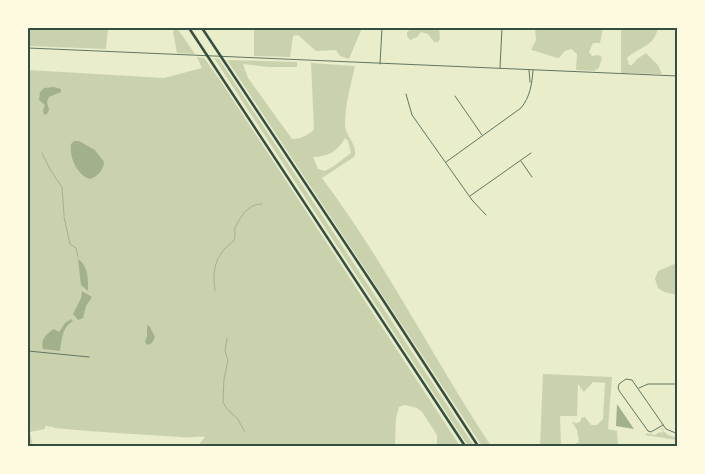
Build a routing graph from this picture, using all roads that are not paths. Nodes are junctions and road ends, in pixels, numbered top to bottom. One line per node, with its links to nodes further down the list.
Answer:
1 (189, 28): 27 (highway)
2 (202, 28): 28 (highway)
3 (382, 28): 6 (street)
4 (502, 28): 7 (street)
5 (28, 48): 6 (street)
6 (380, 64): 7 (street)
7 (500, 69): 8 (street)
8 (529, 70): 9 (street); 11 (street)
9 (532, 70): 10 (street); 11 (street)
10 (678, 76)
11 (531, 83): 14 (street)
12 (406, 94): 17 (street)
13 (455, 96): 14 (street)
14 (482, 136): 17 (street)
15 (531, 153): 16 (street)
16 (520, 160): 18 (street); 19 (street)
17 (445, 162): 19 (street)
18 (532, 177)
19 (469, 196): 20 (street)
20 (486, 216)
21 (28, 351): 22 (street)
22 (89, 357)
23 (678, 384): 24 (street)
24 (638, 388): 25 (street); 25 (street)
25 (663, 425): 26 (street)
26 (678, 434)
27 (464, 446)
28 (478, 446)

